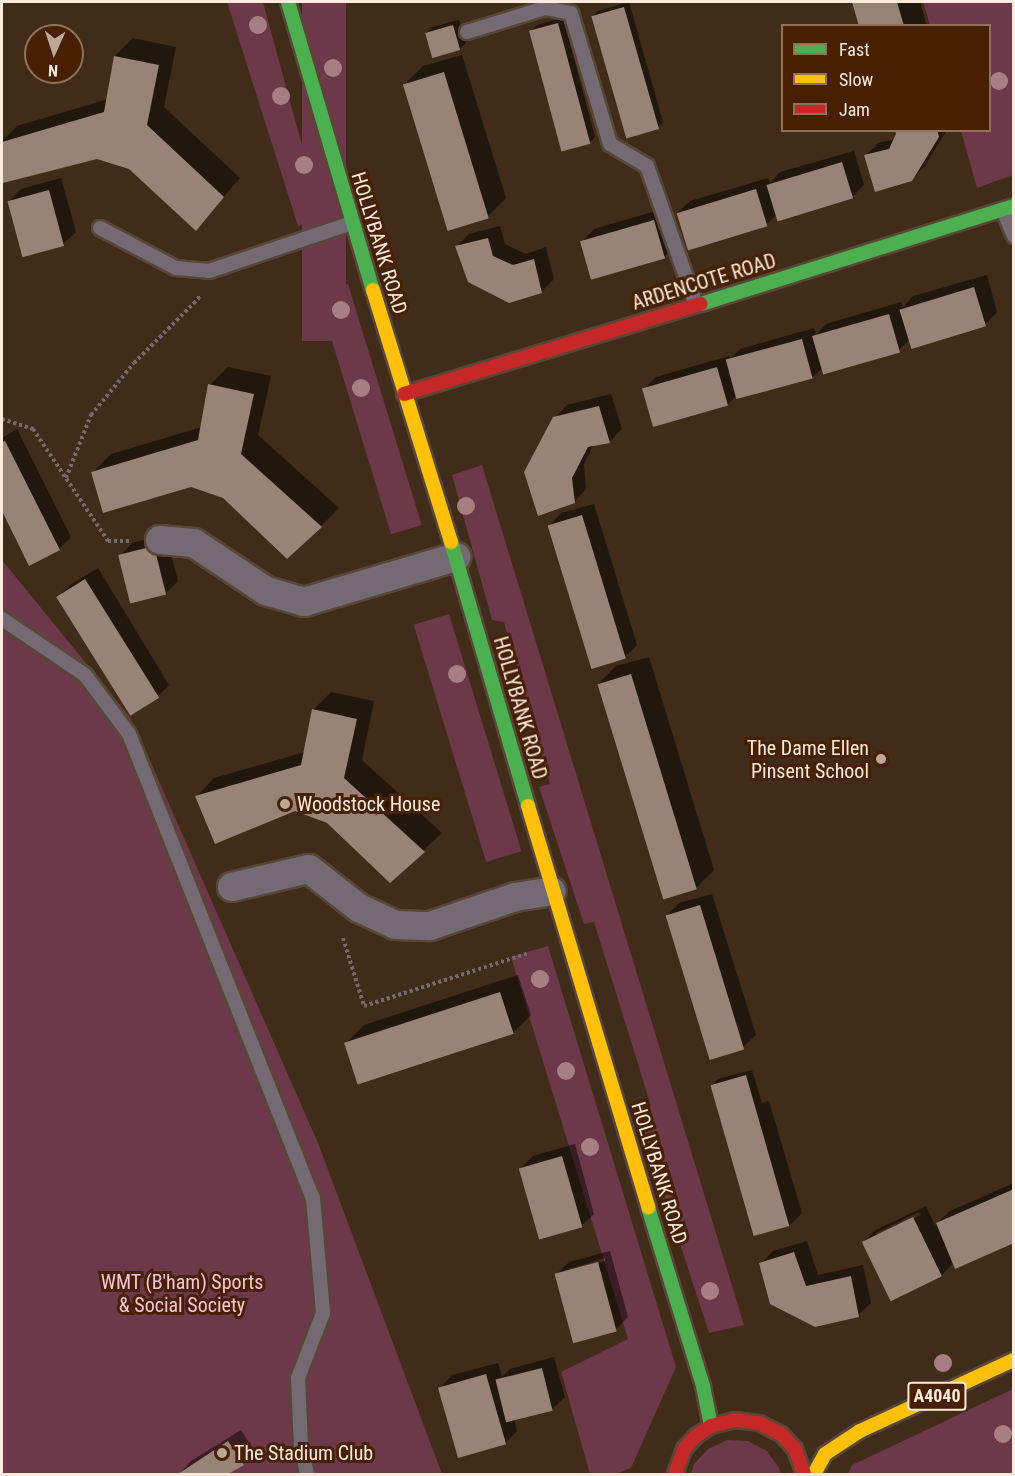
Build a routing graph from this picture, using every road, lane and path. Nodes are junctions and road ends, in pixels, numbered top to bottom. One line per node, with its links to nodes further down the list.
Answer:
1 (288, 2): 4 (street, HOLLYBANK ROAD)
2 (467, 32): 8 (lane)
3 (1008, 208): 6 (lane); 8 (street, ARDENCOTE ROAD)
4 (352, 223): 7 (lane); 9 (street, HOLLYBANK ROAD)
5 (100, 228): 7 (lane)
6 (1014, 236)
7 (209, 271): 11 (path)
8 (696, 305): 9 (street, ARDENCOTE ROAD)
9 (404, 394): 13 (street, HOLLYBANK ROAD)
10 (2, 419): 11 (path)
11 (66, 478): 12 (path)
12 (160, 540): 13 (street)
13 (456, 557): 16 (street, HOLLYBANK ROAD)
14 (2, 619): 25 (lane)
15 (232, 887): 16 (street)
16 (552, 891): 20 (street, HOLLYBANK ROAD)
17 (343, 938): 18 (path)
18 (529, 954)
19 (1014, 1360): 21 (street, A4040)
20 (711, 1426): 24 (street); 26 (street)
21 (860, 1431): 22 (street, A4040); 28 (street, A4040)
22 (837, 1432)
23 (803, 1433): 24 (street)
24 (781, 1434): 27 (street)
25 (307, 1474)
26 (675, 1474)
27 (804, 1474)
28 (814, 1474)

